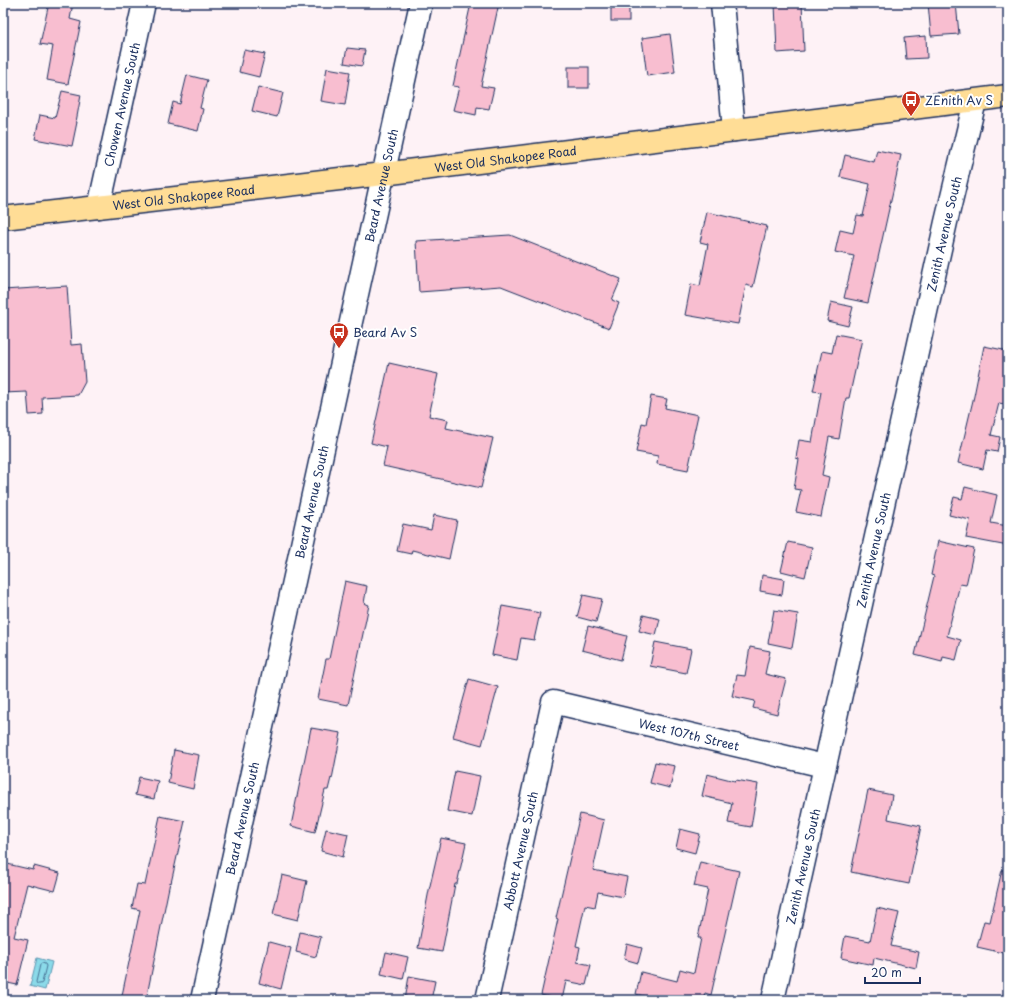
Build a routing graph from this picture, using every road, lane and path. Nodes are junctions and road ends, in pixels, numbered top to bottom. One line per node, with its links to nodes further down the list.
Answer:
1 (144, 3): 8 (street, Chowen Avenue South)
2 (421, 3): 7 (street, Beard Avenue South)
3 (722, 3): 6 (street)
4 (1008, 96): 5 (main road, West Old Shakopee Road)
5 (975, 101): 6 (main road, West Old Shakopee Road); 11 (street, Zenith Avenue South)
6 (734, 130): 7 (main road, West Old Shakopee Road)
7 (383, 174): 8 (main road, West Old Shakopee Road); 12 (street, Beard Avenue South)
8 (99, 207): 9 (main road, West Old Shakopee Road)
9 (3, 218)
10 (553, 702): 11 (street, West 107th Street); 13 (street, Abbott Avenue South)
11 (824, 766): 14 (street, Zenith Avenue South)
12 (202, 1000)
13 (487, 1000)
14 (773, 1000)

